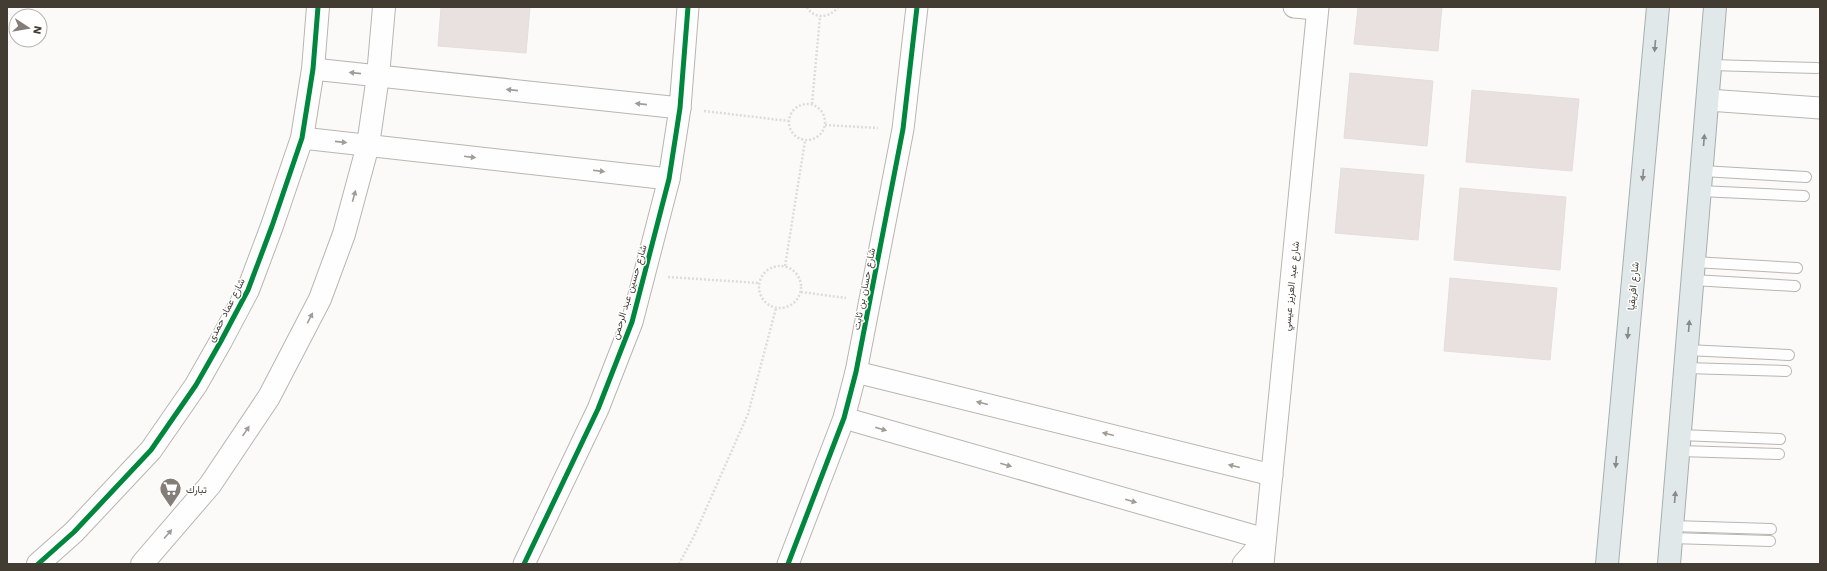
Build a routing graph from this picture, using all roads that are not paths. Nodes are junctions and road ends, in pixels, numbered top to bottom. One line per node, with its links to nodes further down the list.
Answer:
1 (318, 7): 11 (street, شارع عماد حمدى)
2 (384, 7): 12 (street)
3 (688, 7): 14 (street, شارع حسين عبد الرحمن)
4 (917, 7): 28 (street, شارع حسان بن ثابت)
5 (1294, 7): 8 (street)
6 (1658, 7): 44 (main road, شارع افريقيا, one-way to 44)
7 (1716, 7): 9 (main road)
8 (1318, 8): 33 (street, شارع عبد العزيز عيسي)
9 (1711, 65): 10 (lane); 13 (main road)
10 (1817, 68)
11 (313, 69): 12 (street, one-way to 11); 16 (street, شارع عماد حمدى)
12 (378, 76): 14 (street, one-way to 12); 17 (street)
13 (1708, 100): 15 (street); 20 (main road, one-way to 13)
14 (680, 108): 19 (street, شارع حسين عبد الرحمن)
15 (1820, 108)
16 (302, 138): 17 (street, one-way to 17); 38 (street, شارع عماد حمدى)
17 (368, 145): 19 (street, one-way to 19); 39 (street, one-way to 17)
18 (1806, 177): 20 (lane)
19 (670, 179): 40 (street, شارع حسين عبد الرحمن)
20 (1701, 181): 21 (lane); 23 (main road)
21 (1804, 196)
22 (1797, 268): 23 (lane)
23 (1694, 271): 24 (lane); 26 (main road, one-way to 23)
24 (1795, 286)
25 (1789, 355): 26 (lane)
26 (1686, 359): 27 (lane); 31 (main road)
27 (1786, 371)
28 (856, 372): 29 (street, شارع حسان بن ثابت); 33 (street, one-way to 28)
29 (844, 418): 36 (street, one-way to 36); 41 (street, شارع حسان بن ثابت)
30 (1780, 439): 31 (lane)
31 (1679, 443): 32 (lane); 35 (main road, one-way to 31)
32 (1779, 454)
33 (1272, 475): 36 (street, شارع عبد العزيز عيسي)
34 (1771, 529): 35 (lane)
35 (1672, 532): 37 (lane); 45 (main road)
36 (1265, 539): 42 (street); 43 (street, شارع عبد العزيز عيسي)
37 (1770, 541)
38 (38, 564)
39 (142, 564)
40 (524, 564)
41 (788, 564)
42 (1243, 564)
43 (1263, 564)
44 (1607, 564)
45 (1669, 564)

